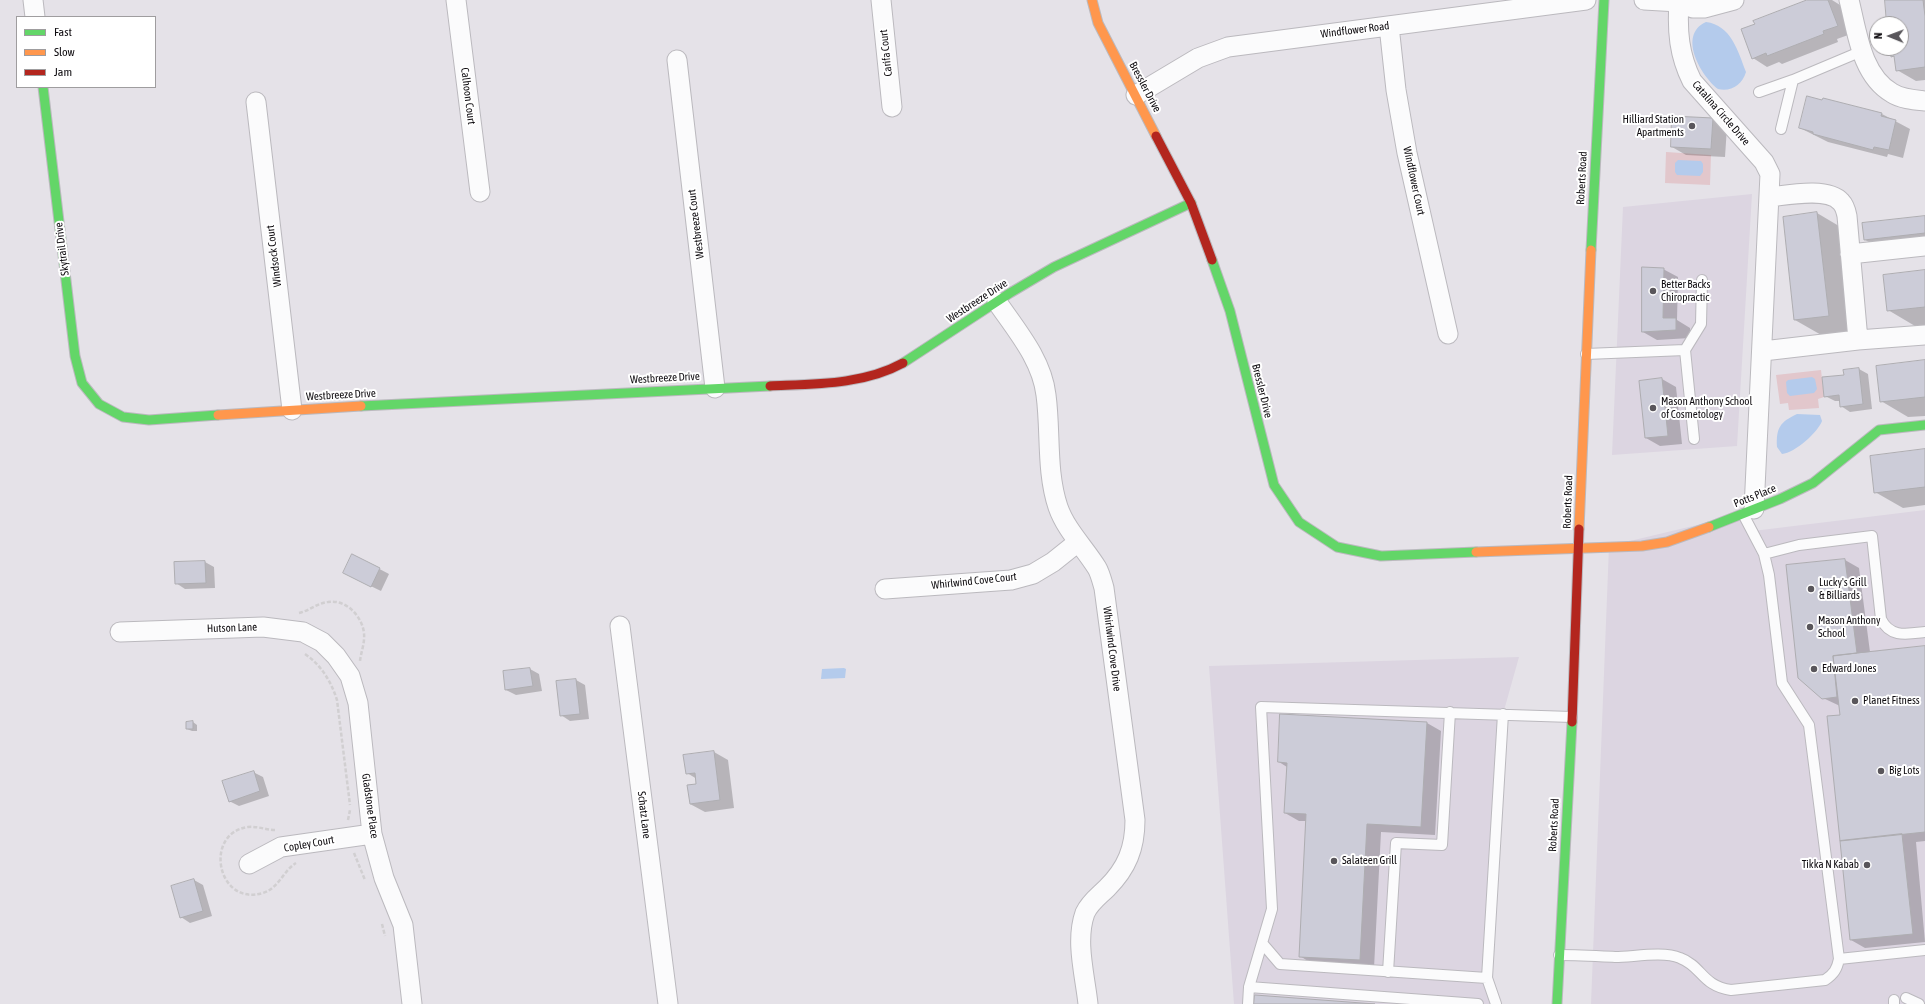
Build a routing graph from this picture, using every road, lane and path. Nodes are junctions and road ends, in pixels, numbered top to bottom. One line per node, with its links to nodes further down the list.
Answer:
1 (33, 0): 11 (street)
2 (456, 0): 23 (street, Calhoon Court)
3 (881, 0): 21 (street, Carifa Court)
4 (1092, 0): 18 (street, Bressler Drive)
5 (1586, 0): 12 (street, Windflower Road)
6 (1604, 0): 35 (street, Roberts Road)
7 (1644, 0): 10 (street)
8 (1734, 0): 10 (street)
9 (1849, 0): 13 (street)
10 (1680, 1): 24 (street, Catalina Circle Drive)
11 (35, 16)
12 (1389, 26): 18 (street, Windflower Road); 30 (street, Windflower Court)
13 (1862, 51): 15 (lane); 19 (street)
14 (677, 60): 36 (street, Westbreeze Court)
15 (1793, 80): 17 (lane); 22 (lane)
16 (43, 88): 37 (street, Skytrail Drive)
17 (1759, 92)
18 (1136, 95): 25 (street, Bressler Drive)
19 (1925, 101)
20 (256, 102): 38 (street, Windsock Court)
21 (892, 107)
22 (1781, 129)
23 (480, 192)
24 (1770, 197): 27 (street); 34 (street, Catalina Circle Drive)
25 (1192, 203): 29 (street, Westbreeze Drive); 43 (street, Bressler Drive)
26 (1925, 246): 27 (street)
27 (1850, 254): 32 (street)
28 (1702, 280): 33 (lane)
29 (998, 302): 36 (street, Westbreeze Drive); 42 (street, Whirlwind Cove Drive)
30 (1448, 334)
31 (1925, 335): 32 (street)
32 (1858, 340): 34 (street)
33 (1685, 350): 35 (lane); 40 (lane)
34 (1763, 351): 41 (street, Catalina Circle Drive)
35 (1586, 354): 43 (street, Roberts Road)
36 (715, 388): 38 (street, Westbreeze Drive)
37 (99, 404): 38 (street, Westbreeze Drive)
38 (292, 410)
39 (1925, 425): 41 (street, Potts Place)
40 (1694, 439)
41 (1748, 512): 43 (street, Potts Place); 44 (lane)
42 (1078, 542): 45 (street, Whirlwind Cove Court); 75 (street, Whirlwind Cove Drive)
43 (1578, 548): 55 (street, Roberts Road)
44 (1764, 554): 49 (lane); 68 (lane)
45 (885, 589)
46 (297, 613): 52 (path)
47 (620, 626): 74 (street, Schatz Lane)
48 (120, 632): 51 (street, Hutson Lane)
49 (1925, 632)
50 (302, 652): 56 (path)
51 (336, 656): 58 (street, Gladstone Place)
52 (360, 666)
53 (1450, 712): 54 (lane); 65 (lane); 69 (lane)
54 (1503, 714): 55 (lane); 70 (lane)
55 (1572, 717): 67 (street, Roberts Road)
56 (341, 822)
57 (278, 830): 60 (path)
58 (372, 834): 61 (street, Copley Court); 73 (street, Gladstone Place)
59 (346, 854): 62 (path)
60 (298, 862)
61 (249, 864)
62 (368, 887)
63 (381, 919): 64 (path)
64 (386, 938)
65 (1262, 943): 69 (lane); 71 (lane)
66 (1925, 950): 68 (lane)
67 (1559, 955): 68 (lane); 79 (street, Roberts Road)
68 (1840, 959)
69 (1388, 972): 70 (lane)
70 (1487, 978): 78 (lane)
71 (1249, 987): 76 (lane); 77 (lane)
72 (1906, 998): 80 (lane)
73 (412, 1004)
74 (668, 1004)
75 (1088, 1004)
76 (1248, 1004)
77 (1478, 1004)
78 (1496, 1004)
79 (1557, 1004)
80 (1919, 1004)

